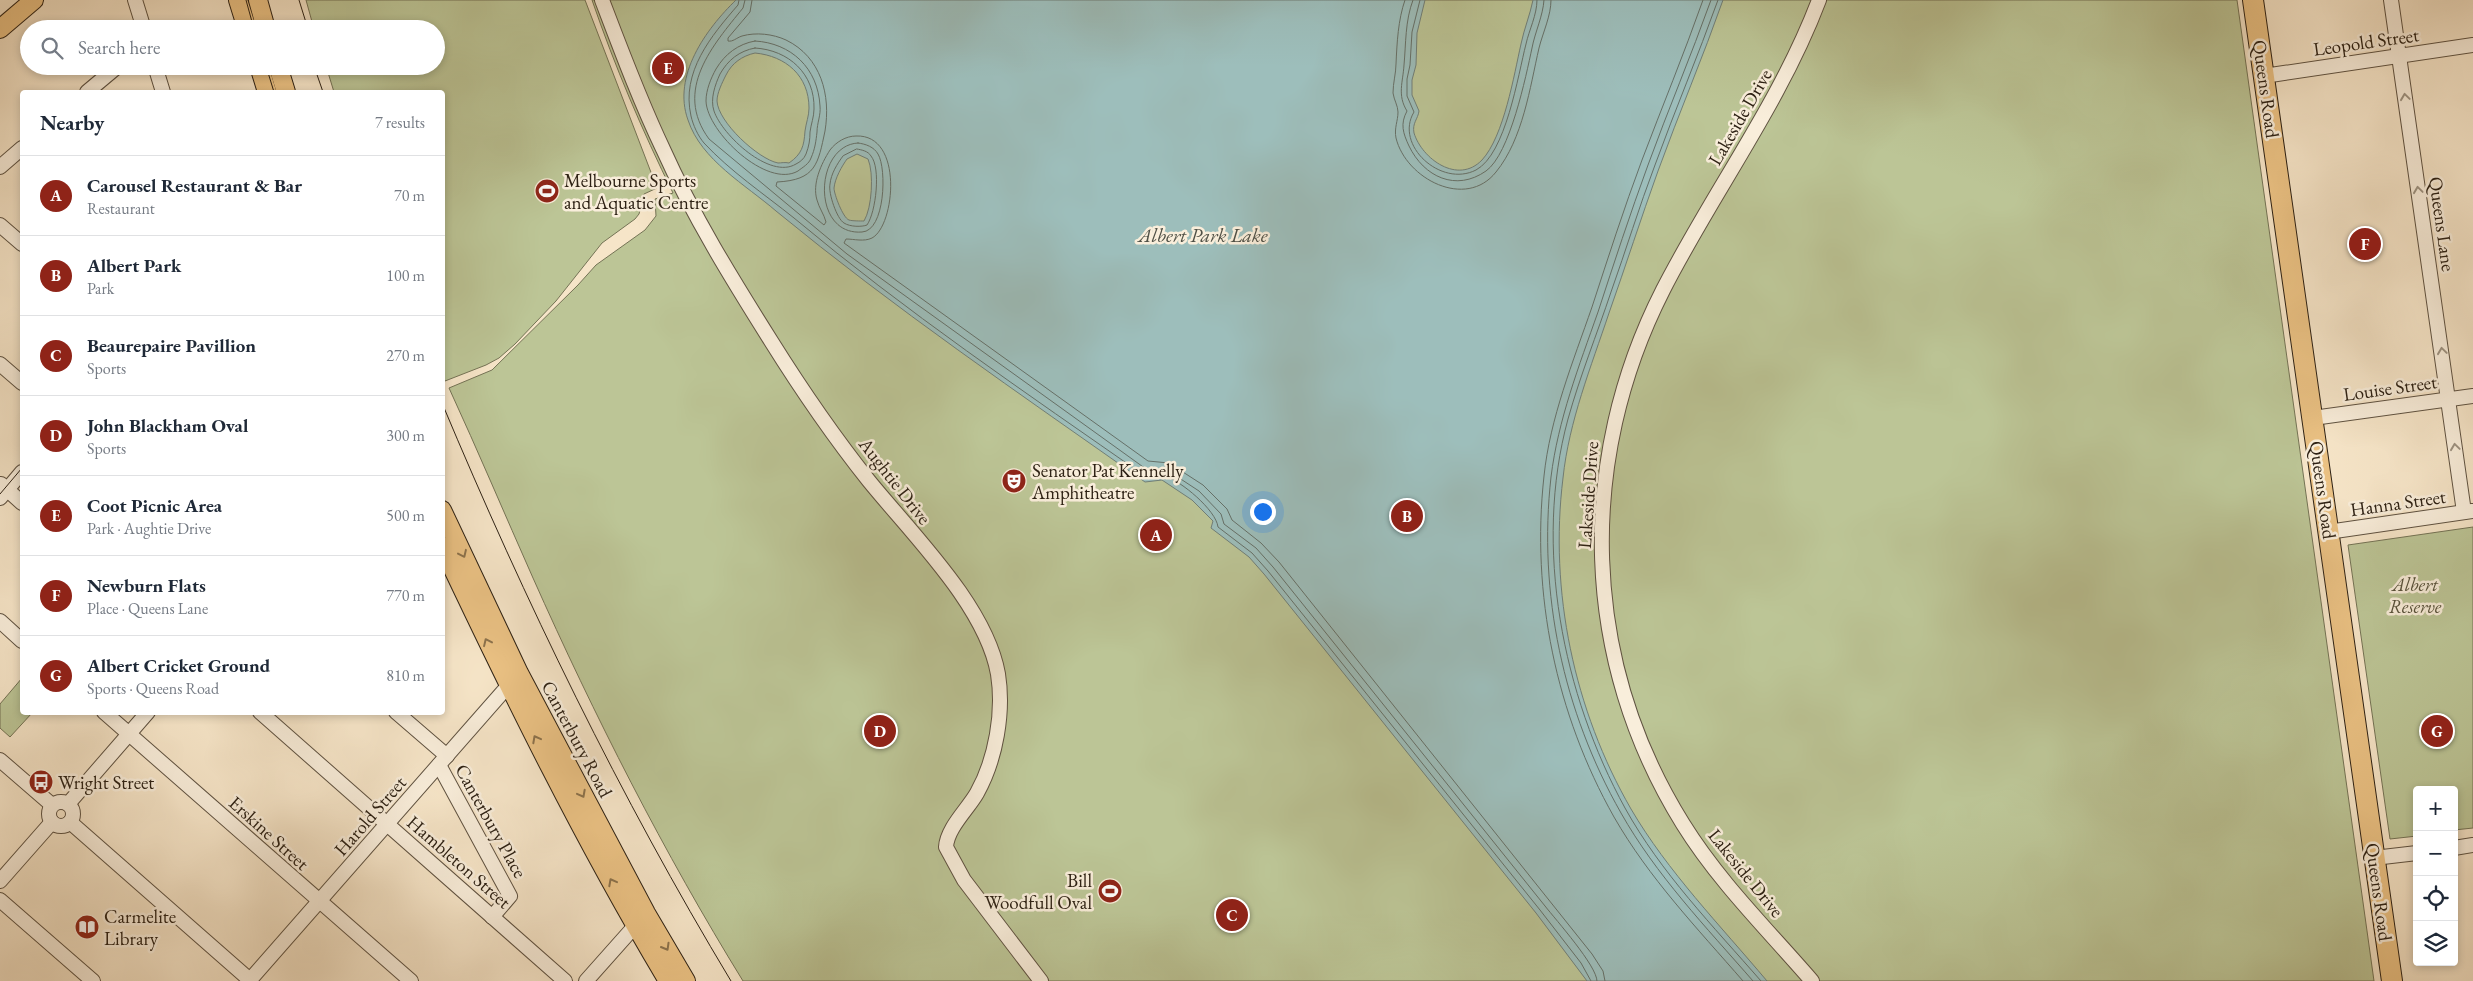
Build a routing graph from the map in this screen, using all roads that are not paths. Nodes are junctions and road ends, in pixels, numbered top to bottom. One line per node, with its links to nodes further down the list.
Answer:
1 (34, 0): 12 (main road)
2 (135, 0): 9 (street)
3 (238, 0): 10 (main road)
4 (258, 0): 11 (main road)
5 (602, 0): 71 (street, Aughtie Drive)
6 (1819, 0): 72 (street, Lakeside Drive)
7 (2253, 0): 19 (highway, Queens Road)
8 (2391, 0): 14 (street, Queens Lane)
9 (141, 20)
10 (244, 20)
11 (264, 20)
12 (0, 29)
13 (2473, 45): 14 (street, Leopold Street)
14 (2399, 56): 19 (street, Leopold Street); 31 (street, Queens Lane, one-way to 14)
15 (107, 75): 20 (street)
16 (158, 75): 21 (street)
17 (262, 75): 22 (main road)
18 (281, 75): 23 (main road)
19 (2264, 76): 32 (highway, Queens Road)
20 (89, 90)
21 (162, 90)
22 (266, 90)
23 (285, 90)
24 (20, 150): 25 (street)
25 (0, 167)
26 (0, 225): 27 (street)
27 (20, 242)
28 (0, 364): 29 (street)
29 (20, 382)
30 (2473, 396): 31 (street, Louise Street)
31 (2448, 399): 32 (street, Louise Street); 36 (street, Queens Lane, one-way to 31)
32 (2313, 418): 38 (highway, Queens Road)
33 (20, 474): 34 (street)
34 (2, 490): 35 (street)
35 (20, 502)
36 (2468, 512): 38 (street, Hanna Street)
37 (445, 517): 42 (main road, Canterbury Road, one-way to 42)
38 (2328, 532): 58 (highway, Queens Road)
39 (445, 552): 42 (main road, Canterbury Road, one-way to 39)
40 (0, 622): 41 (street)
41 (20, 639)
42 (514, 679): 49 (street, Harold Street); 63 (main road, Canterbury Road)
43 (107, 715): 47 (street, Erskine Street)
44 (145, 715): 47 (street)
45 (263, 715): 54 (street, Hambleton Street)
46 (399, 715): 49 (street)
47 (129, 734): 50 (street); 61 (street, Erskine Street)
48 (0, 760): 51 (street)
49 (443, 761): 54 (street, Harold Street); 62 (street, Canterbury Place)
50 (68, 804): 51 (street); 53 (street)
51 (52, 805): 52 (street)
52 (52, 822): 53 (street); 59 (street)
53 (70, 822): 65 (street)
54 (387, 824): 61 (street, Harold Street); 62 (street, Hambleton Street)
55 (2473, 845): 56 (street)
56 (2458, 847)
57 (2413, 853): 58 (street)
58 (2374, 858): 73 (highway, Queens Road)
59 (0, 881)
60 (0, 900): 64 (street)
61 (319, 903): 65 (street, Harold Street); 66 (street, Erskine Street)
62 (492, 917): 67 (street, Hambleton Street)
63 (641, 919): 68 (street); 69 (main road, Canterbury Road); 70 (main road, Canterbury Road, one-way to 70)
64 (93, 981)
65 (250, 981)
66 (411, 981)
67 (566, 981)
68 (586, 981)
69 (668, 981)
70 (686, 981)
71 (1041, 981)
72 (1812, 981)
73 (2392, 981)

